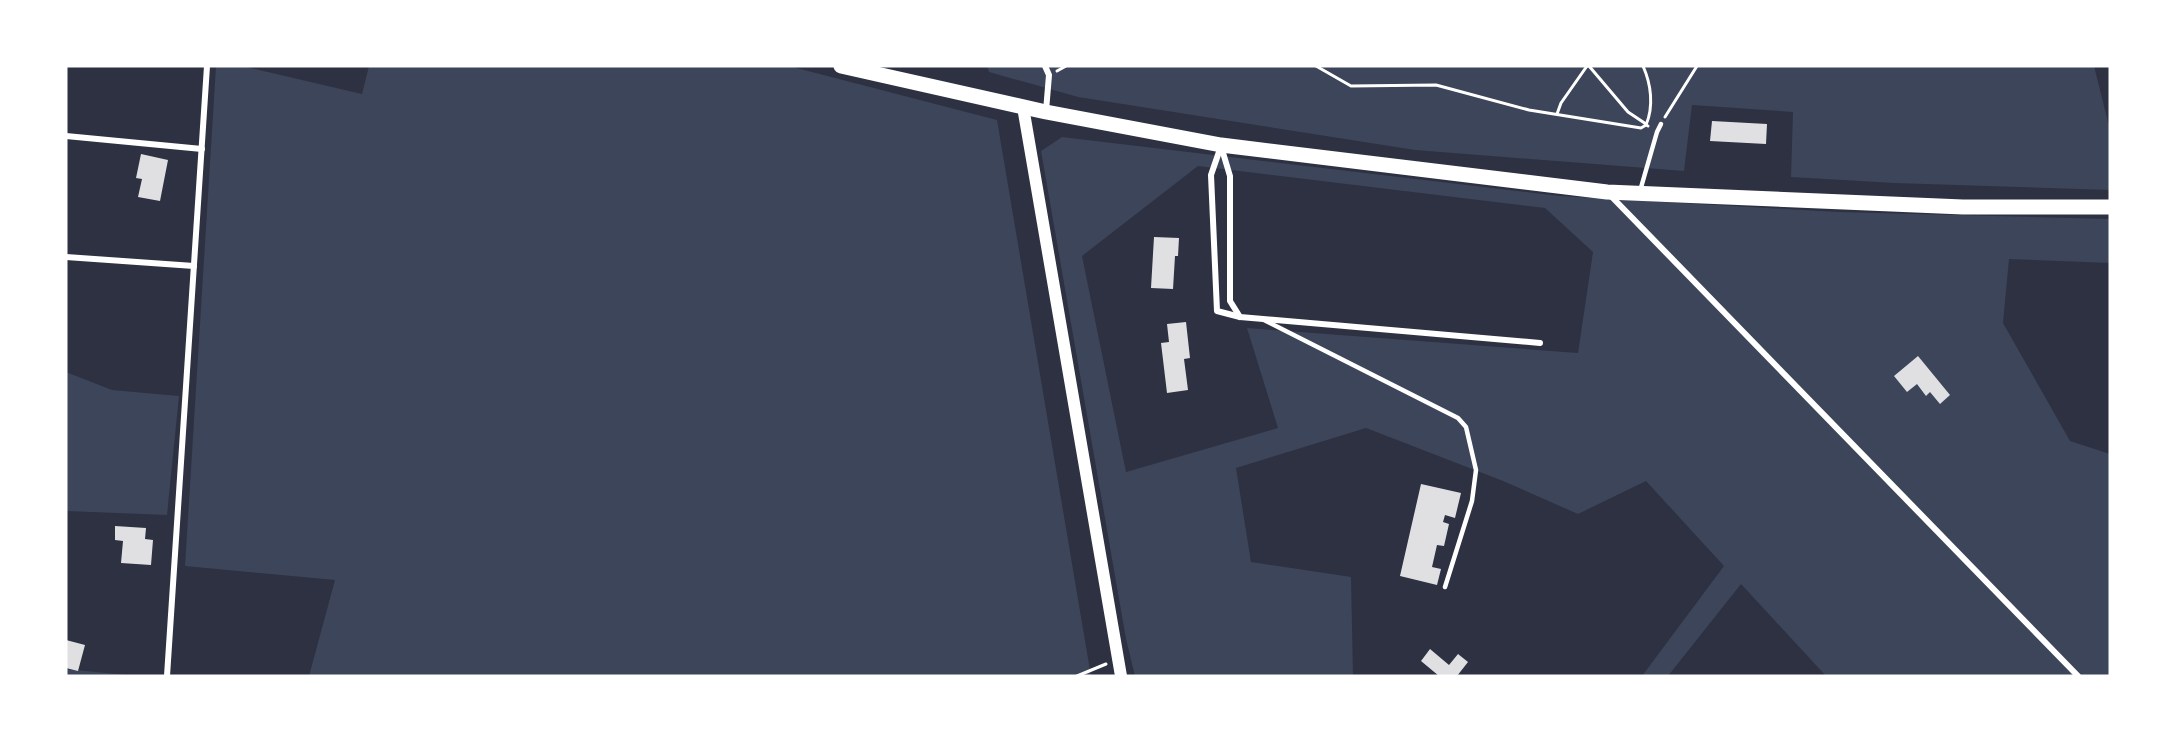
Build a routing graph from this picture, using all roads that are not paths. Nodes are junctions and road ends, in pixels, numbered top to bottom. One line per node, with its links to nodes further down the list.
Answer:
1 (207, 66): 10 (street)
2 (841, 66): 4 (main road)
3 (1045, 66): 6 (street)
4 (890, 71): 5 (main road)
5 (1023, 107): 6 (main road); 21 (main road)
6 (1046, 112): 9 (main road)
7 (1661, 124): 12 (lane)
8 (66, 136): 10 (street)
9 (1221, 145): 11 (main road); 16 (street); 16 (street)
10 (202, 149): 15 (street)
11 (1607, 192): 12 (main road); 22 (street)
12 (1639, 193): 13 (main road)
13 (2110, 207)
14 (66, 257): 15 (street)
15 (194, 266): 20 (street)
16 (1240, 317): 17 (street)
17 (1261, 319): 18 (street); 19 (lane)
18 (1540, 343)
19 (1445, 587)
20 (167, 676)
21 (1121, 676)
22 (2078, 676)

